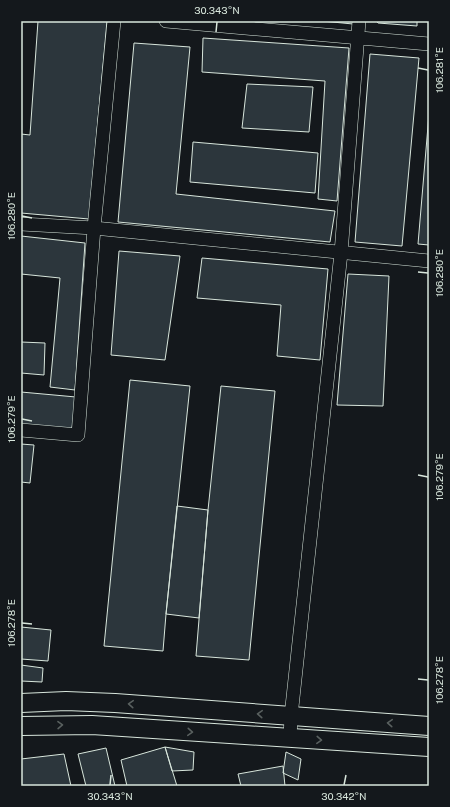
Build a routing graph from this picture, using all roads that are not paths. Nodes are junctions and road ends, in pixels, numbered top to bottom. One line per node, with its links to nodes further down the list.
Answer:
1 (114, 21): 7 (street)
2 (166, 21): 4 (street)
3 (359, 21): 4 (street)
4 (357, 39): 5 (street); 8 (street)
5 (429, 44)
6 (21, 224): 7 (street)
7 (94, 228): 8 (street); 10 (street)
8 (341, 253): 9 (street); 12 (street)
9 (429, 261)
10 (21, 430)
11 (21, 704): 12 (main road, one-way to 11)
12 (291, 716): 14 (main road, one-way to 12); 15 (street)
13 (21, 726): 15 (main road, one-way to 15)
14 (429, 726)
15 (290, 739): 16 (main road, one-way to 16)
16 (429, 747)

